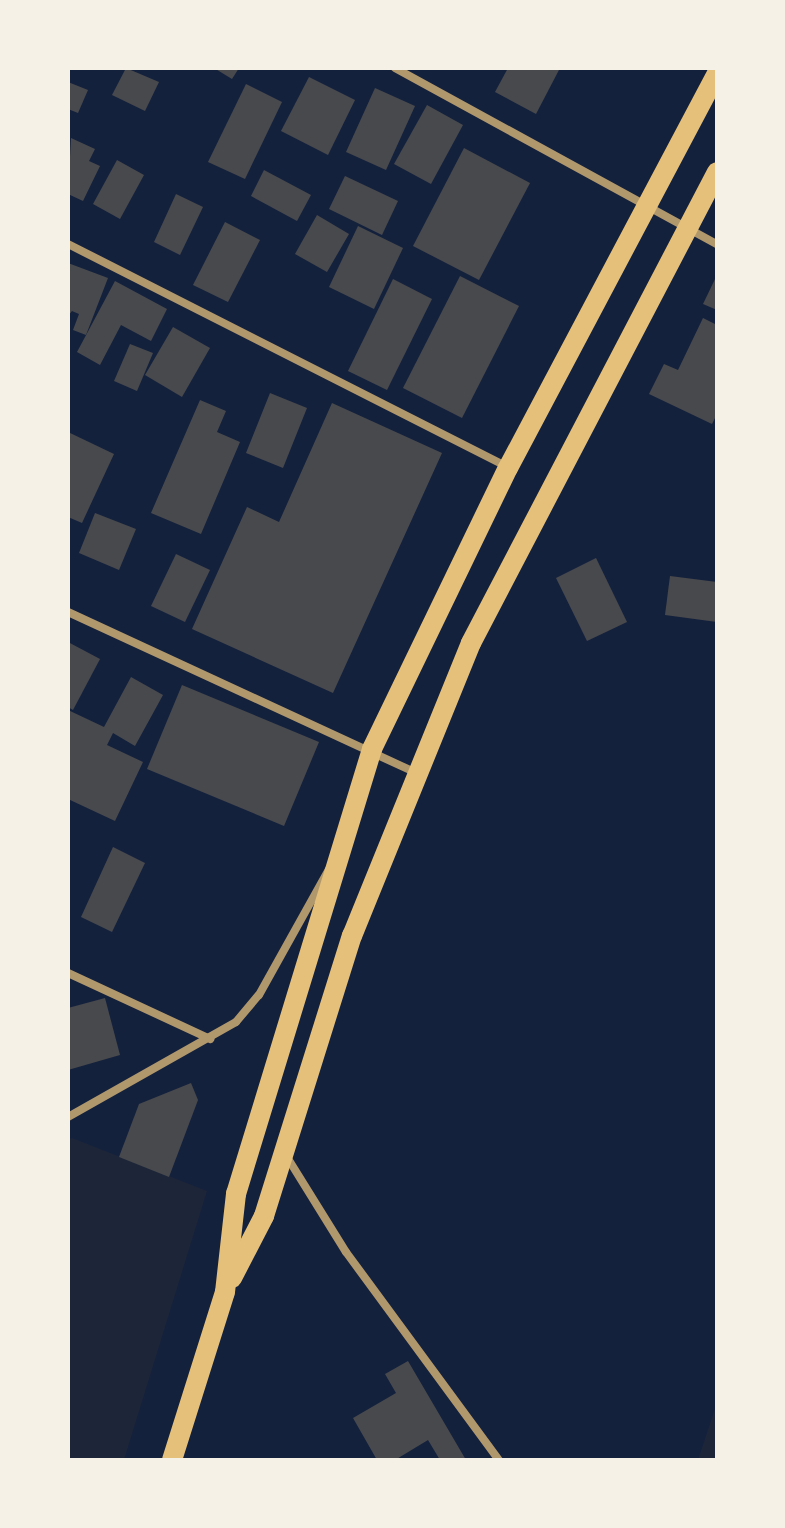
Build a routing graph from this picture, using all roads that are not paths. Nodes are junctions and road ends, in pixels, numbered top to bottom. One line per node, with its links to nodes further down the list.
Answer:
1 (395, 68): 4 (street)
2 (717, 74): 4 (main road)
3 (717, 172): 5 (main road)
4 (647, 205): 5 (street); 8 (main road)
5 (688, 228): 7 (street); 11 (main road)
6 (68, 244): 8 (street)
7 (717, 244)
8 (508, 468): 10 (main road)
9 (68, 612): 10 (street)
10 (372, 749): 11 (street); 12 (main road)
11 (415, 772): 16 (main road)
12 (339, 856): 14 (street); 17 (main road)
13 (68, 973): 14 (street)
14 (210, 1039): 15 (street)
15 (68, 1117)
16 (285, 1152): 17 (main road); 19 (street)
17 (225, 1292): 18 (main road)
18 (172, 1460)
19 (499, 1460)

